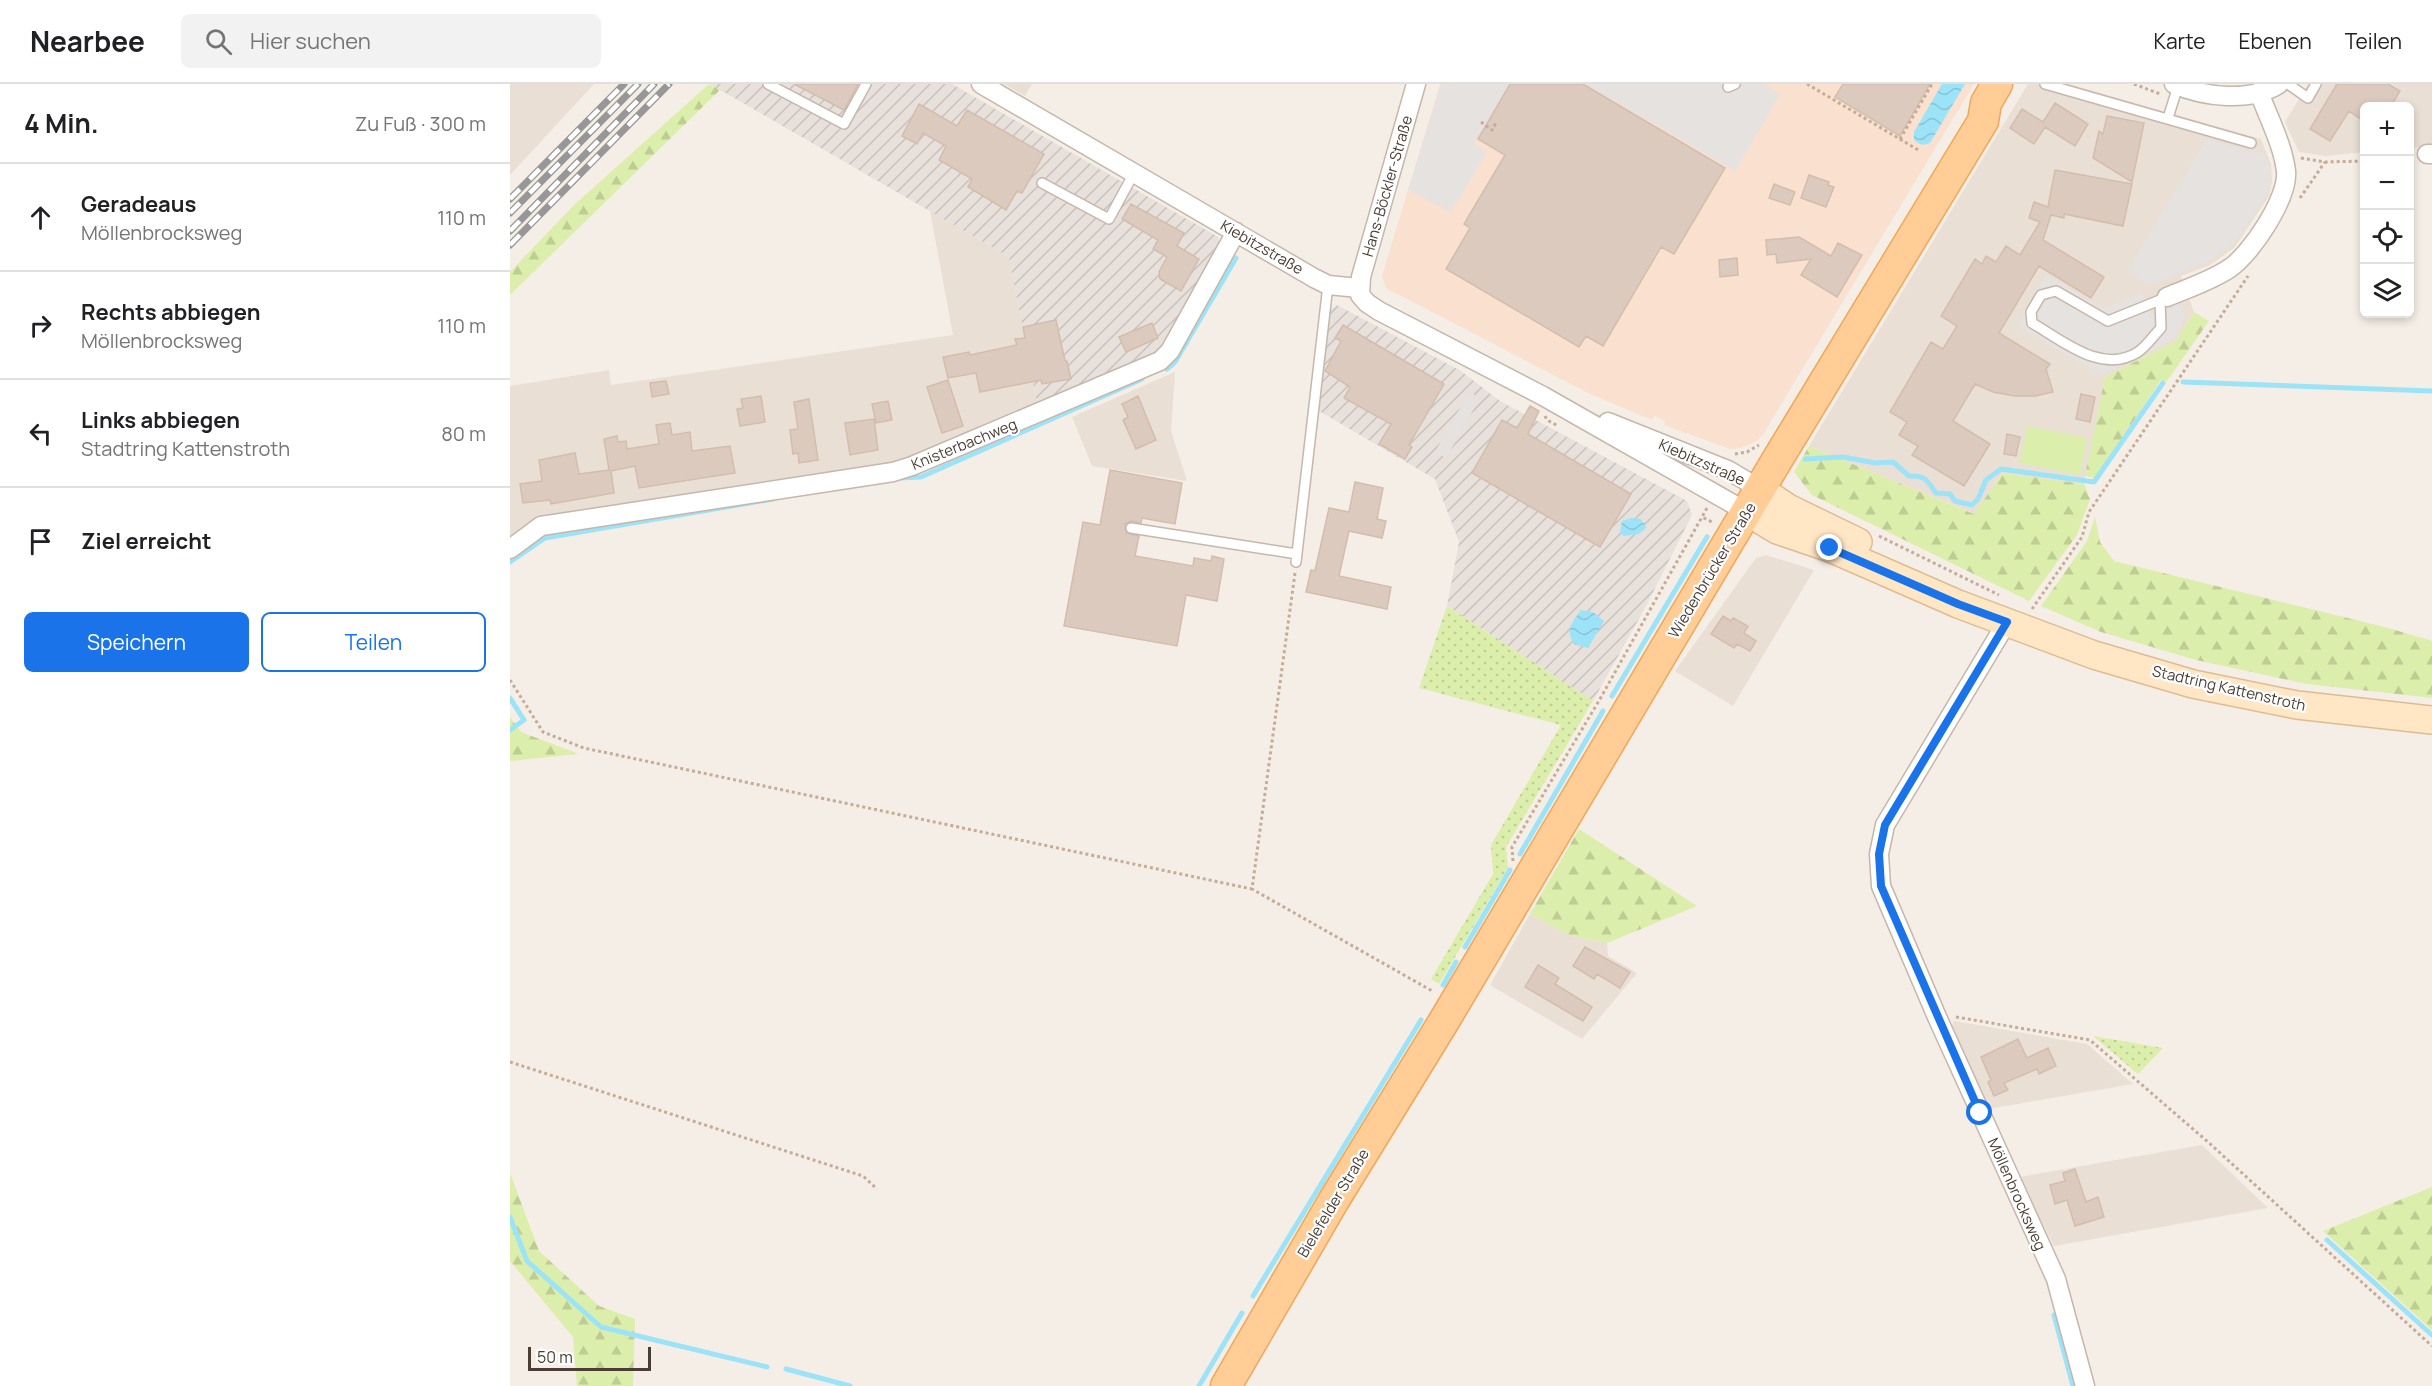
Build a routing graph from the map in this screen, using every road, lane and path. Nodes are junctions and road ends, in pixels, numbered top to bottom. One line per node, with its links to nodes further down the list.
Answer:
1 (768, 84): 2 (lane)
2 (866, 84)
3 (981, 84): 25 (street, Kiebitzstraße)
4 (1416, 84): 31 (street, Hans-Böckler-Straße)
5 (1807, 84): 19 (path)
6 (1932, 84): 19 (path)
7 (1997, 84): 17 (main road, Wiedenbrücker Straße)
8 (2015, 84): 17 (main road, Wiedenbrücker Straße)
9 (2045, 84): 15 (lane)
10 (2279, 84): 14 (street)
11 (2288, 84): 12 (lane)
12 (2316, 84)
13 (2176, 85): 14 (street); 15 (lane)
14 (2259, 92): 32 (street)
15 (2168, 118): 20 (lane)
16 (1497, 121): 18 (path)
17 (1983, 121): 36 (main road, Wiedenbrücker Straße)
18 (1480, 122)
19 (1900, 139): 21 (path)
20 (2251, 143)
21 (1920, 151)
22 (2295, 157): 24 (path)
23 (2360, 160): 24 (path)
24 (2325, 162): 27 (path)
25 (1134, 173): 26 (lane); 28 (street, Kiebitzstraße)
26 (1042, 183)
27 (2296, 202)
28 (1236, 232): 30 (street, Kiebitzstraße); 42 (street, Knisterbachweg)
29 (2252, 270): 44 (path)
30 (1328, 285): 31 (street, Kiebitzstraße); 43 (lane)
31 (1359, 288): 33 (street, Kiebitzstraße)
32 (2163, 298): 32 (lane)
33 (1543, 396): 36 (street, Kiebitzstraße); 36 (street, Kiebitzstraße)
34 (1747, 452): 35 (path)
35 (1737, 454)
36 (1754, 500): 44 (main road, Stadtring Kattenstroth); 47 (main road, Wiedenbrücker Straße)
37 (1708, 506): 38 (path)
38 (1702, 517): 39 (path); 47 (path)
39 (1719, 526)
40 (1131, 528): 43 (lane)
41 (1871, 532): 44 (path)
42 (510, 549)
43 (1296, 558): 48 (path)
44 (2009, 611): 46 (main road, Stadtring Kattenstroth); 50 (street, Möllenbrocksweg)
45 (510, 680): 48 (path)
46 (2432, 720)
47 (1523, 873): 49 (main road, Wiedenbrücker Straße)
48 (1252, 889): 49 (path)
49 (1449, 1012): 54 (main road, Bielefelder Straße)
50 (1937, 1017): 53 (path); 55 (street, Möllenbrocksweg)
51 (510, 1062): 52 (path)
52 (877, 1189)
53 (2432, 1346)
54 (1226, 1386)
55 (2085, 1386)

